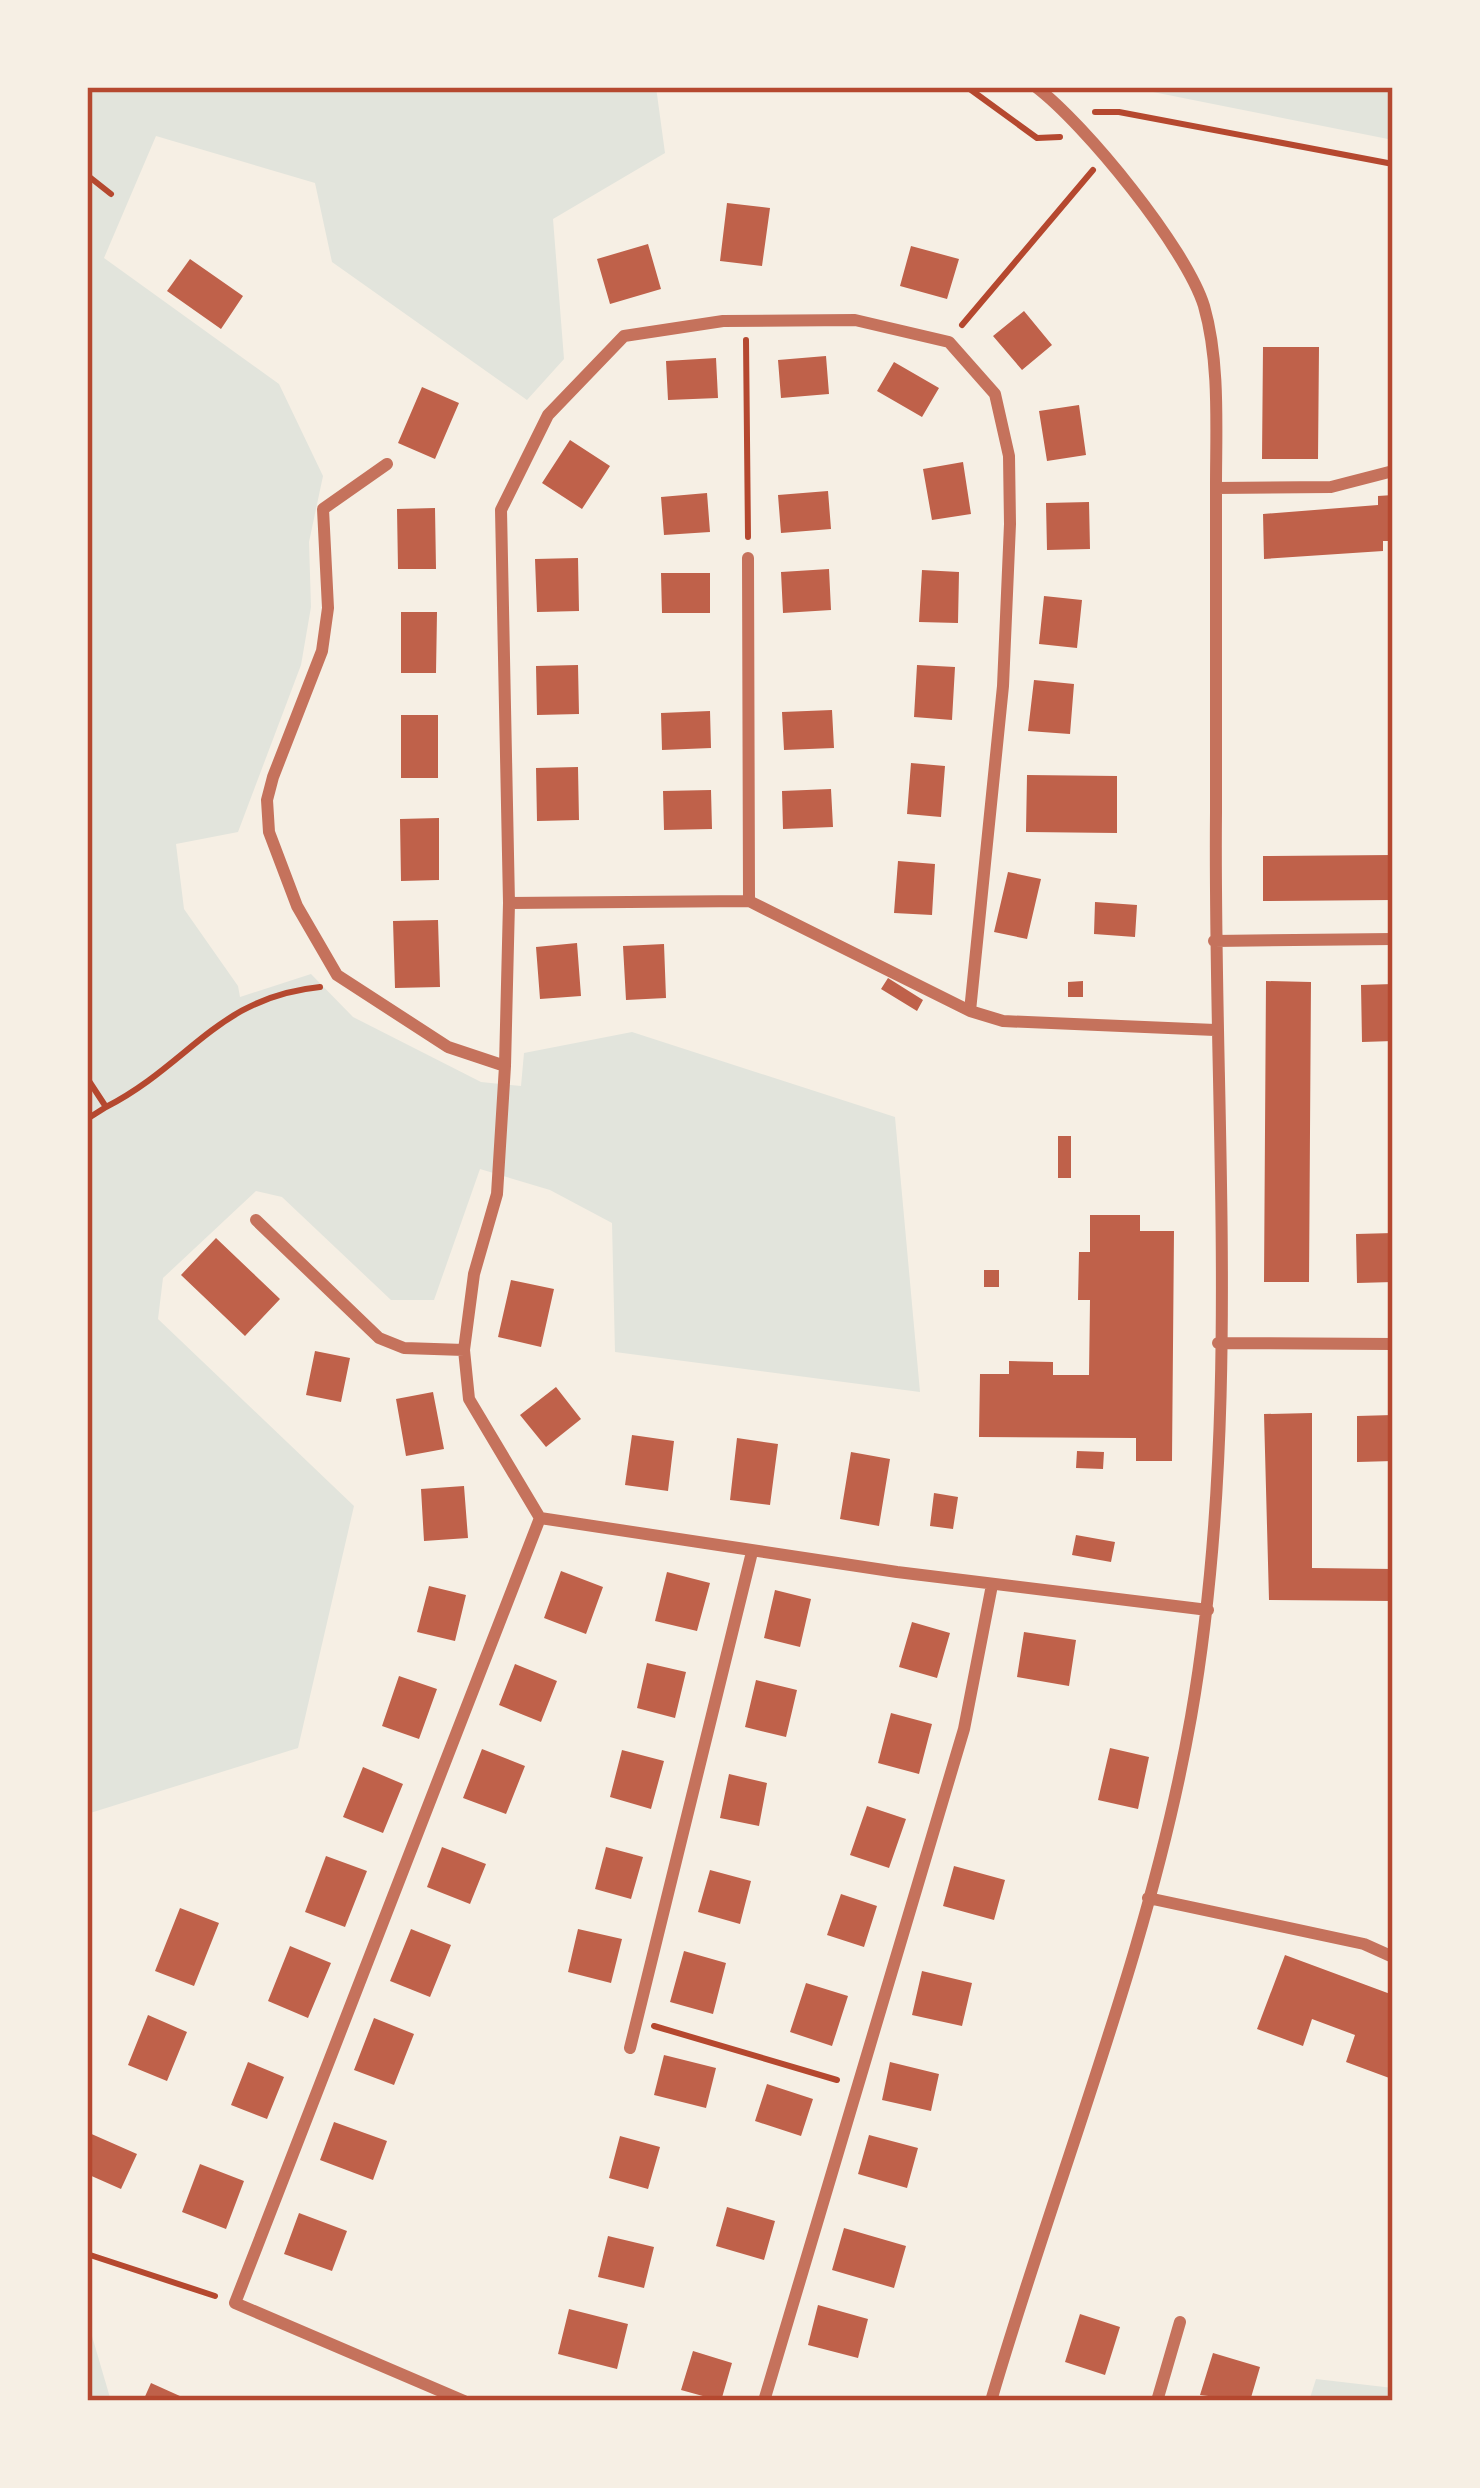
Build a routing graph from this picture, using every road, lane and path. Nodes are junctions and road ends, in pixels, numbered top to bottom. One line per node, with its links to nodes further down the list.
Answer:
1 (1036, 87): 3 (street)
2 (1119, 112): 4 (path)
3 (1103, 160): 8 (path); 11 (street)
4 (1393, 164)
5 (87, 175): 6 (path)
6 (111, 194)
7 (746, 321): 8 (street); 12 (path); 14 (street)
8 (949, 342): 18 (street)
9 (387, 464): 17 (street)
10 (1393, 471): 11 (street)
11 (1216, 488): 16 (street)
12 (748, 558): 13 (street)
13 (748, 901): 14 (street); 18 (street)
14 (509, 903): 20 (street)
15 (1393, 939): 16 (street)
16 (1214, 941): 19 (street)
17 (338, 975): 20 (street); 22 (path)
18 (970, 1011): 19 (street)
19 (1216, 1030): 25 (street)
20 (505, 1066): 27 (street)
21 (87, 1078): 22 (path)
22 (106, 1107): 23 (path)
23 (87, 1119)
24 (256, 1220): 27 (street)
25 (1218, 1343): 26 (street); 31 (street)
26 (1393, 1344)
27 (464, 1350): 28 (street)
28 (540, 1518): 29 (street); 38 (street)
29 (752, 1552): 30 (street); 34 (street)
30 (992, 1585): 31 (street); 36 (street)
31 (1208, 1610): 32 (street)
32 (1148, 1898): 33 (street); 42 (street)
33 (1393, 1957)
34 (637, 2021): 35 (street); 36 (path)
35 (630, 2048)
36 (858, 2086): 41 (street)
37 (87, 2254): 38 (path)
38 (235, 2302): 40 (street)
39 (1180, 2321): 43 (street)
40 (462, 2400)
41 (764, 2401)
42 (991, 2401)
43 (1157, 2401)

